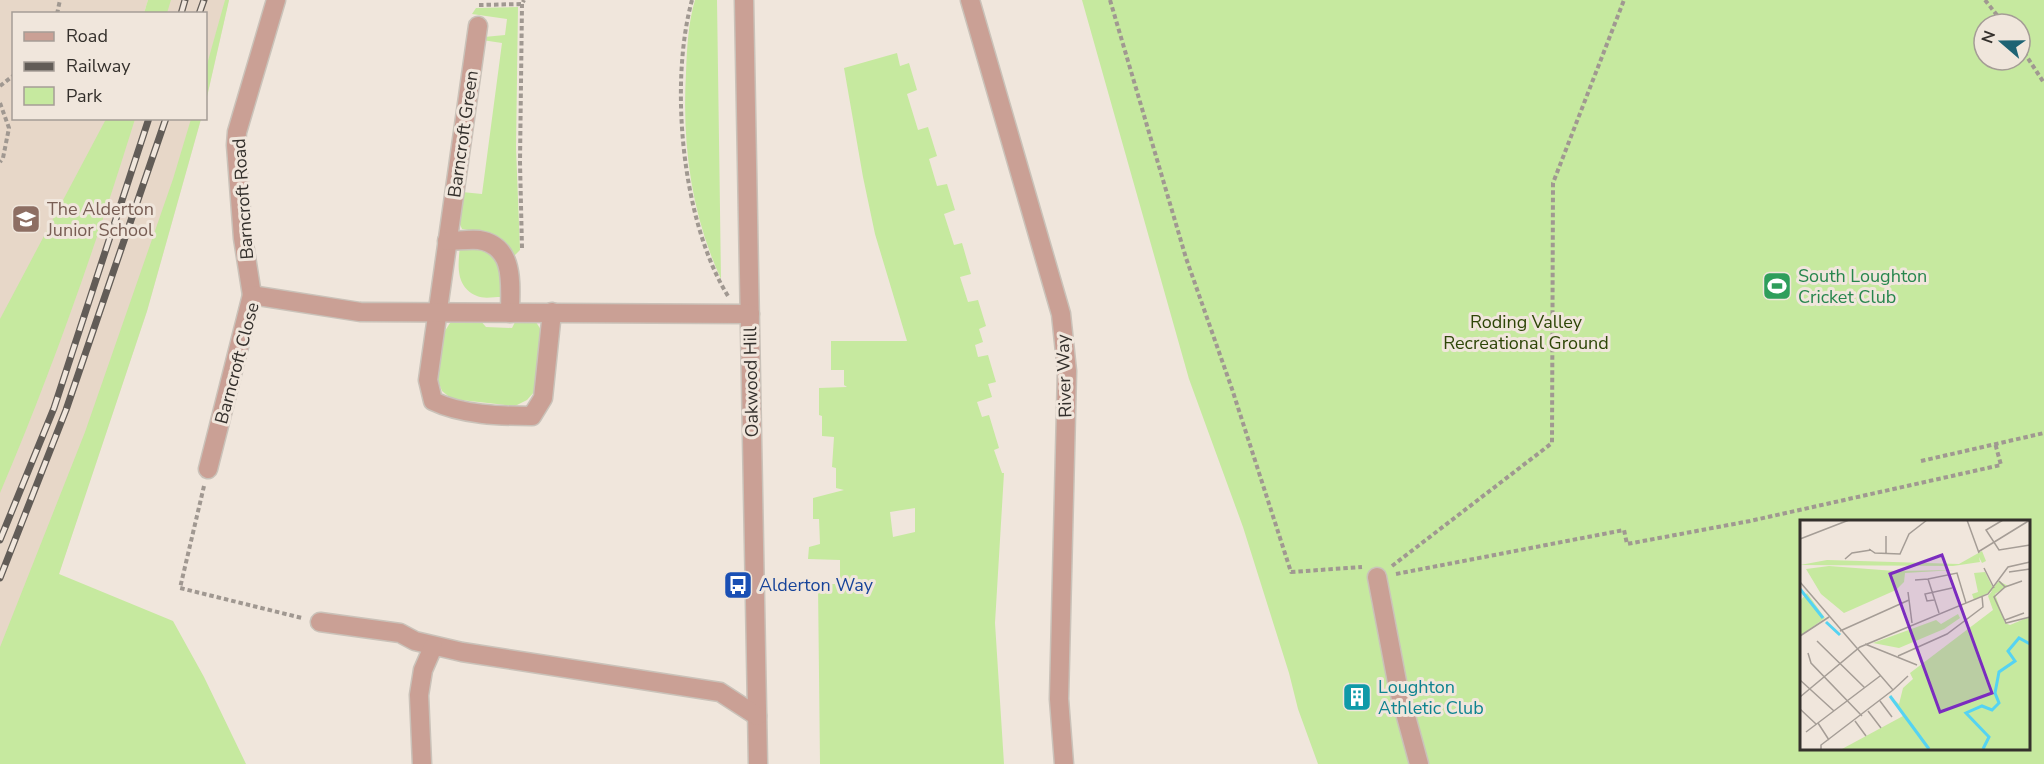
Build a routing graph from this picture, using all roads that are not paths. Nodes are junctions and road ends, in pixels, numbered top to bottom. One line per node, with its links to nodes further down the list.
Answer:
1 (276, 0): 6 (street, Barncroft Road)
2 (744, 0): 10 (street, Oakwood Hill)
3 (970, 0): 18 (street, River Way)
4 (478, 26): 5 (street, Barncroft Green)
5 (447, 241): 7 (street, Barncroft Green); 9 (street)
6 (252, 295): 7 (street, Barncroft Close); 11 (street, Barncroft Close)
7 (438, 311): 8 (street); 9 (street, Barncroft Close)
8 (552, 312): 9 (street, Barncroft Close); 10 (street, Barncroft Close)
9 (510, 313)
10 (750, 314): 15 (street, Oakwood Hill)
11 (208, 469)
12 (1377, 577): 19 (street)
13 (320, 622): 14 (street)
14 (433, 647): 15 (street); 16 (street)
15 (757, 716): 17 (street, Oakwood Hill)
16 (422, 764)
17 (758, 764)
18 (1064, 764)
19 (1419, 764)

